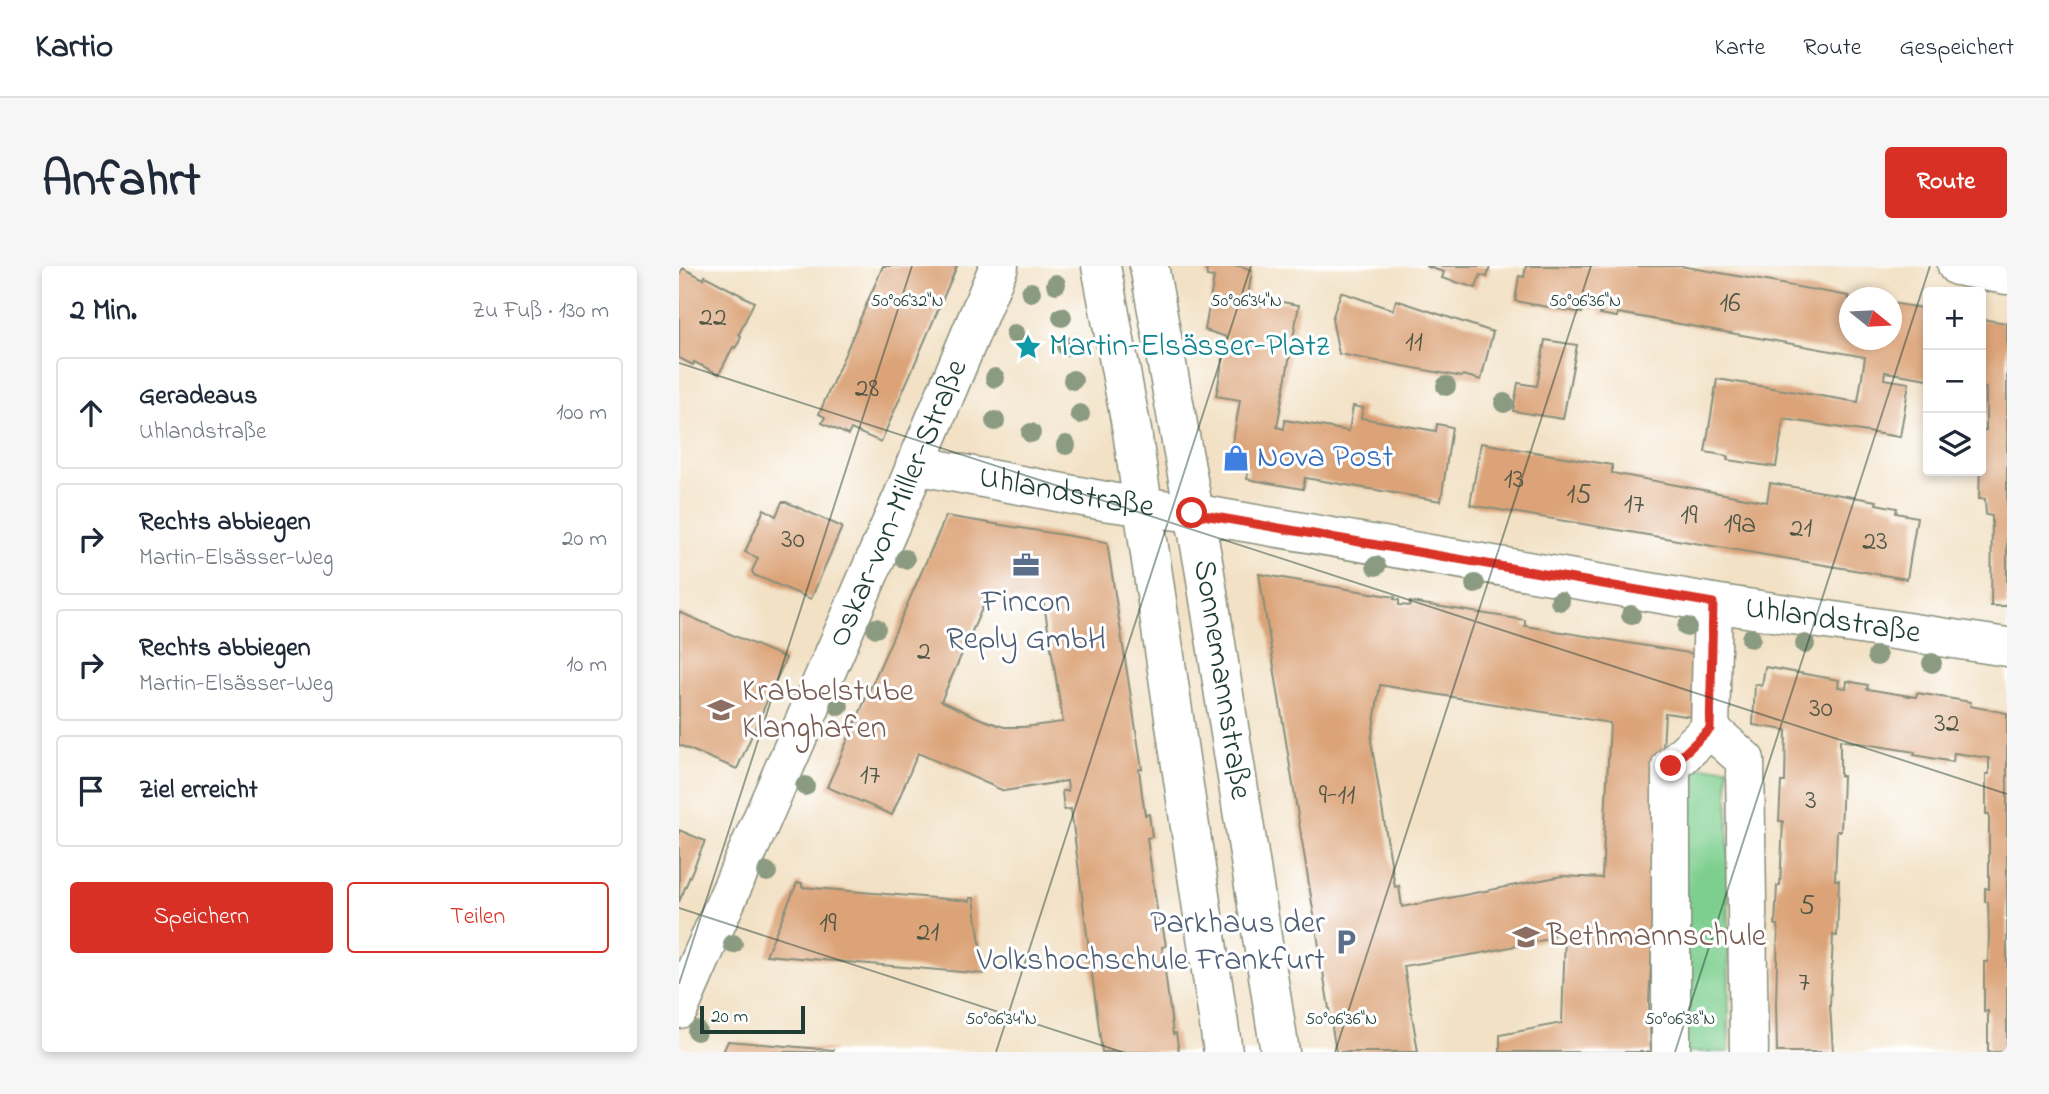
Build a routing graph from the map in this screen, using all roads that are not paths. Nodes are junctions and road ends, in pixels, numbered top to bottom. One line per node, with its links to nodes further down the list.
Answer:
1 (999, 266): 6 (street, Oskar-von-Miller-Straße)
2 (1101, 266): 7 (street, Sonnemannstraße)
3 (1149, 266): 8 (street, Sonnemannstraße)
4 (1957, 266): 5 (street)
5 (2007, 275)
6 (915, 466): 7 (street, Uhlandstraße); 12 (street, Oskar-von-Miller-Straße)
7 (1142, 507): 8 (street, Uhlandstraße); 13 (street, Sonnemannstraße)
8 (1192, 513): 9 (street, Uhlandstraße); 14 (street, Sonnemannstraße)
9 (1713, 603): 10 (street, Uhlandstraße); 11 (street)
10 (2007, 647)
11 (1710, 729): 15 (street); 16 (street)
12 (679, 1009)
13 (1223, 1052)
14 (1280, 1052)
15 (1671, 1052)
16 (1748, 1052)

